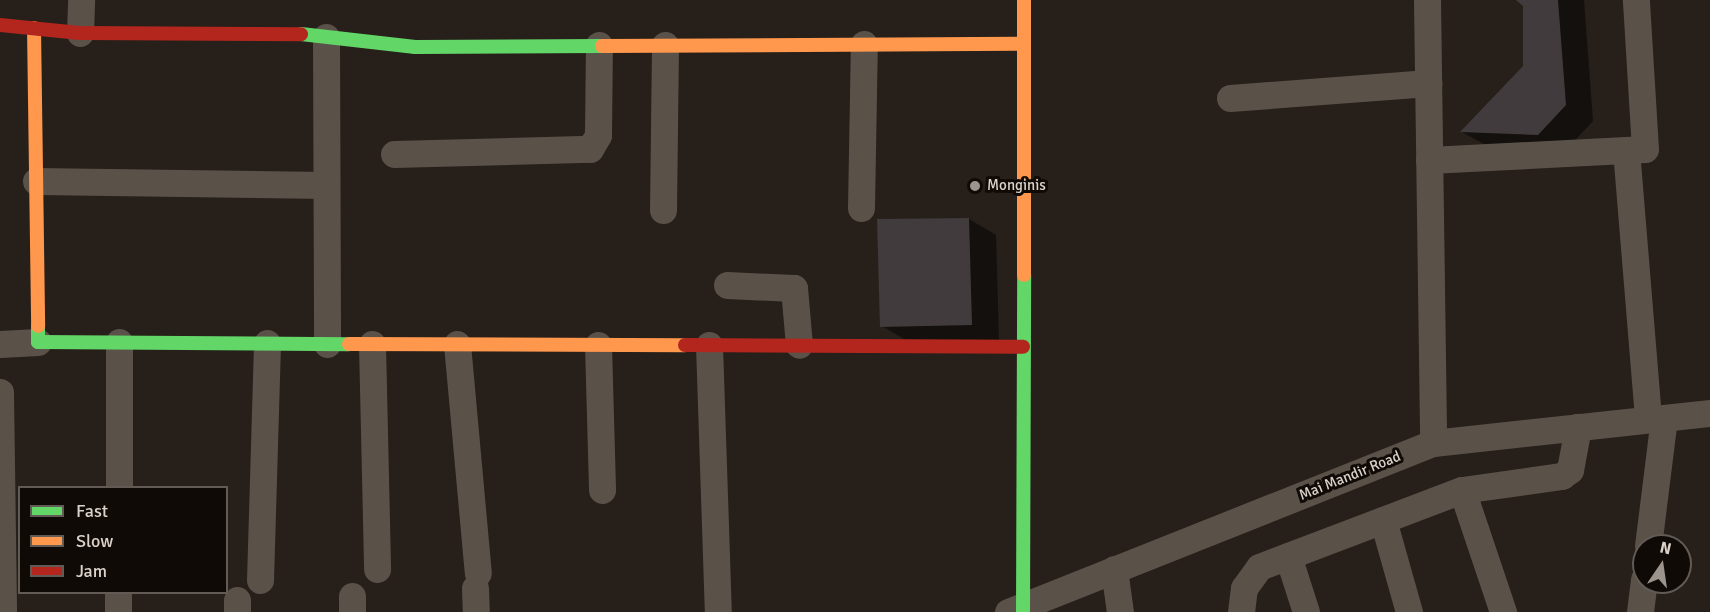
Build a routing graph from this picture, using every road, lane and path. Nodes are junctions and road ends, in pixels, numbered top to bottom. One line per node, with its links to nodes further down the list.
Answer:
1 (81, 0): 7 (street)
2 (1024, 0): 9 (street)
3 (1427, 0): 13 (street)
4 (1636, 0): 15 (street)
5 (0, 25): 6 (street)
6 (34, 28): 7 (street); 18 (street)
7 (80, 33): 8 (street)
8 (326, 37): 10 (street); 19 (street)
9 (1024, 44): 12 (street); 33 (street)
10 (599, 45): 11 (street); 16 (street)
11 (665, 45): 12 (street); 21 (street)
12 (864, 45): 20 (street)
13 (1428, 82): 14 (street); 17 (street)
14 (1230, 98)
15 (1626, 150): 17 (street); 36 (street)
16 (394, 154)
17 (1429, 160): 38 (street)
18 (36, 181): 19 (street); 23 (street)
19 (326, 185): 27 (street)
20 (861, 208)
21 (663, 210)
22 (727, 285): 32 (street)
23 (38, 342): 24 (street); 26 (street)
24 (119, 342): 25 (street); 39 (street)
25 (267, 343): 27 (street); 47 (street)
26 (0, 344)
27 (327, 344): 28 (street)
28 (372, 344): 29 (street); 45 (street)
29 (458, 344): 30 (street); 48 (street)
30 (598, 345): 31 (street); 41 (street)
31 (709, 345): 32 (street); 54 (street)
32 (799, 345): 33 (street)
33 (1023, 347): 51 (street)
34 (0, 392): 52 (street)
35 (1710, 412): 36 (street, Mai Mandir Road)
36 (1656, 418): 37 (street, Mai Mandir Road); 43 (street)
37 (1578, 427): 38 (street, Mai Mandir Road); 40 (street)
38 (1433, 443): 46 (street, Mai Mandir Road)
39 (119, 486)
40 (1462, 489): 42 (street); 59 (street)
41 (602, 490)
42 (1383, 520): 44 (street); 58 (street)
43 (1649, 534)
44 (1288, 556): 56 (street); 57 (street)
45 (377, 569)
46 (1114, 569): 51 (street, Mai Mandir Road); 55 (street)
47 (260, 580)
48 (476, 591)
49 (118, 594): 53 (street)
50 (1642, 594): 60 (street)
51 (1018, 610)
52 (3, 612)
53 (118, 612)
54 (718, 612)
55 (1120, 612)
56 (1241, 612)
57 (1306, 612)
58 (1409, 612)
59 (1503, 612)
60 (1640, 612)

